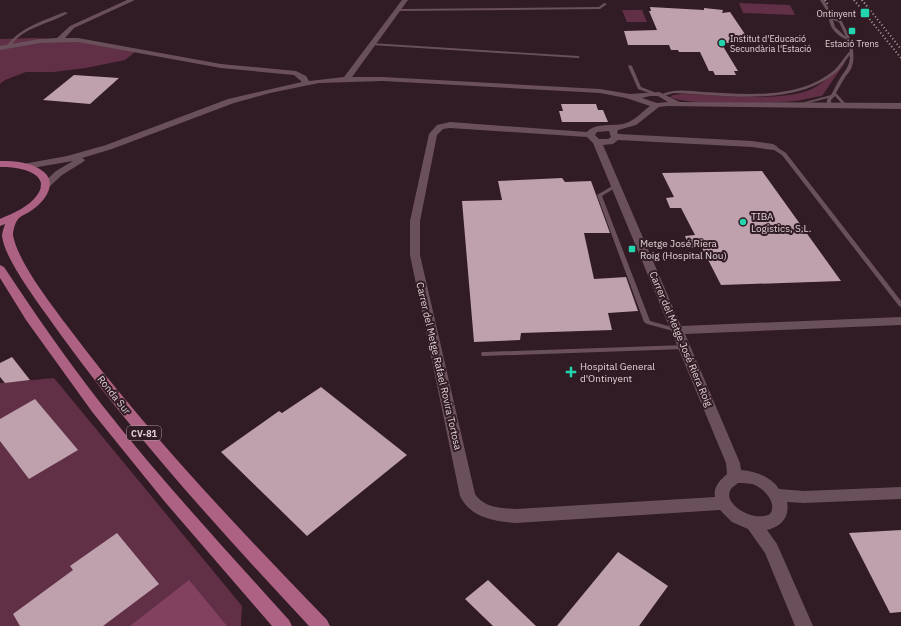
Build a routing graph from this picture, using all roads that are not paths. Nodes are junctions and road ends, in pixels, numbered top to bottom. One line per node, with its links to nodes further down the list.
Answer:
1 (132, 0): 8 (street)
2 (405, 0): 5 (street)
3 (822, 0): 7 (lane)
4 (605, 4): 5 (lane)
5 (398, 10): 10 (street)
6 (66, 13): 11 (lane)
7 (833, 19): 9 (lane); 9 (lane)
8 (60, 39): 11 (street); 17 (street)
9 (847, 39): 13 (lane)
10 (371, 44): 14 (lane); 16 (street)
11 (9, 46): 12 (street)
12 (0, 48)
13 (851, 52): 19 (lane); 20 (lane)
14 (578, 56)
15 (630, 66): 18 (lane)
16 (346, 79): 17 (street); 21 (street)
17 (307, 83): 28 (street)
18 (652, 94): 20 (street); 21 (street)
19 (835, 94): 22 (lane); 23 (lane); 24 (lane)
20 (666, 100): 21 (street); 22 (street)
21 (649, 103): 26 (street)
22 (799, 104): 23 (street)
23 (831, 105): 24 (street)
24 (845, 105): 25 (street)
25 (901, 106)
26 (612, 134): 27 (street); 27 (street); 29 (street)
27 (596, 142): 33 (street, Carrer del Metge José Riera Roig); 45 (street, Carrer del Metge Rafael Rovira Tortosa)
28 (109, 146): 31 (street); 32 (street)
29 (773, 147): 37 (lane)
30 (0, 164): 31 (main road)
31 (26, 166): 32 (main road)
32 (45, 186): 34 (main road)
33 (616, 186): 39 (street, Carrer del Metge José Riera Roig); 39 (lane)
34 (15, 216): 35 (main road); 48 (main road, Ronda Sur / CV-81)
35 (0, 222)
36 (0, 269): 47 (main road, CV-81)
37 (901, 305)
38 (901, 321): 39 (street)
39 (678, 330): 40 (street, Carrer del Metge José Riera Roig)
40 (685, 347): 41 (lane); 42 (street, Carrer del Metge José Riera Roig)
41 (484, 354)
42 (737, 472): 44 (street); 45 (street)
43 (901, 493): 44 (street)
44 (778, 499): 46 (street)
45 (724, 503): 46 (street)
46 (761, 524): 49 (street)
47 (283, 626)
48 (321, 626)
49 (804, 626)

